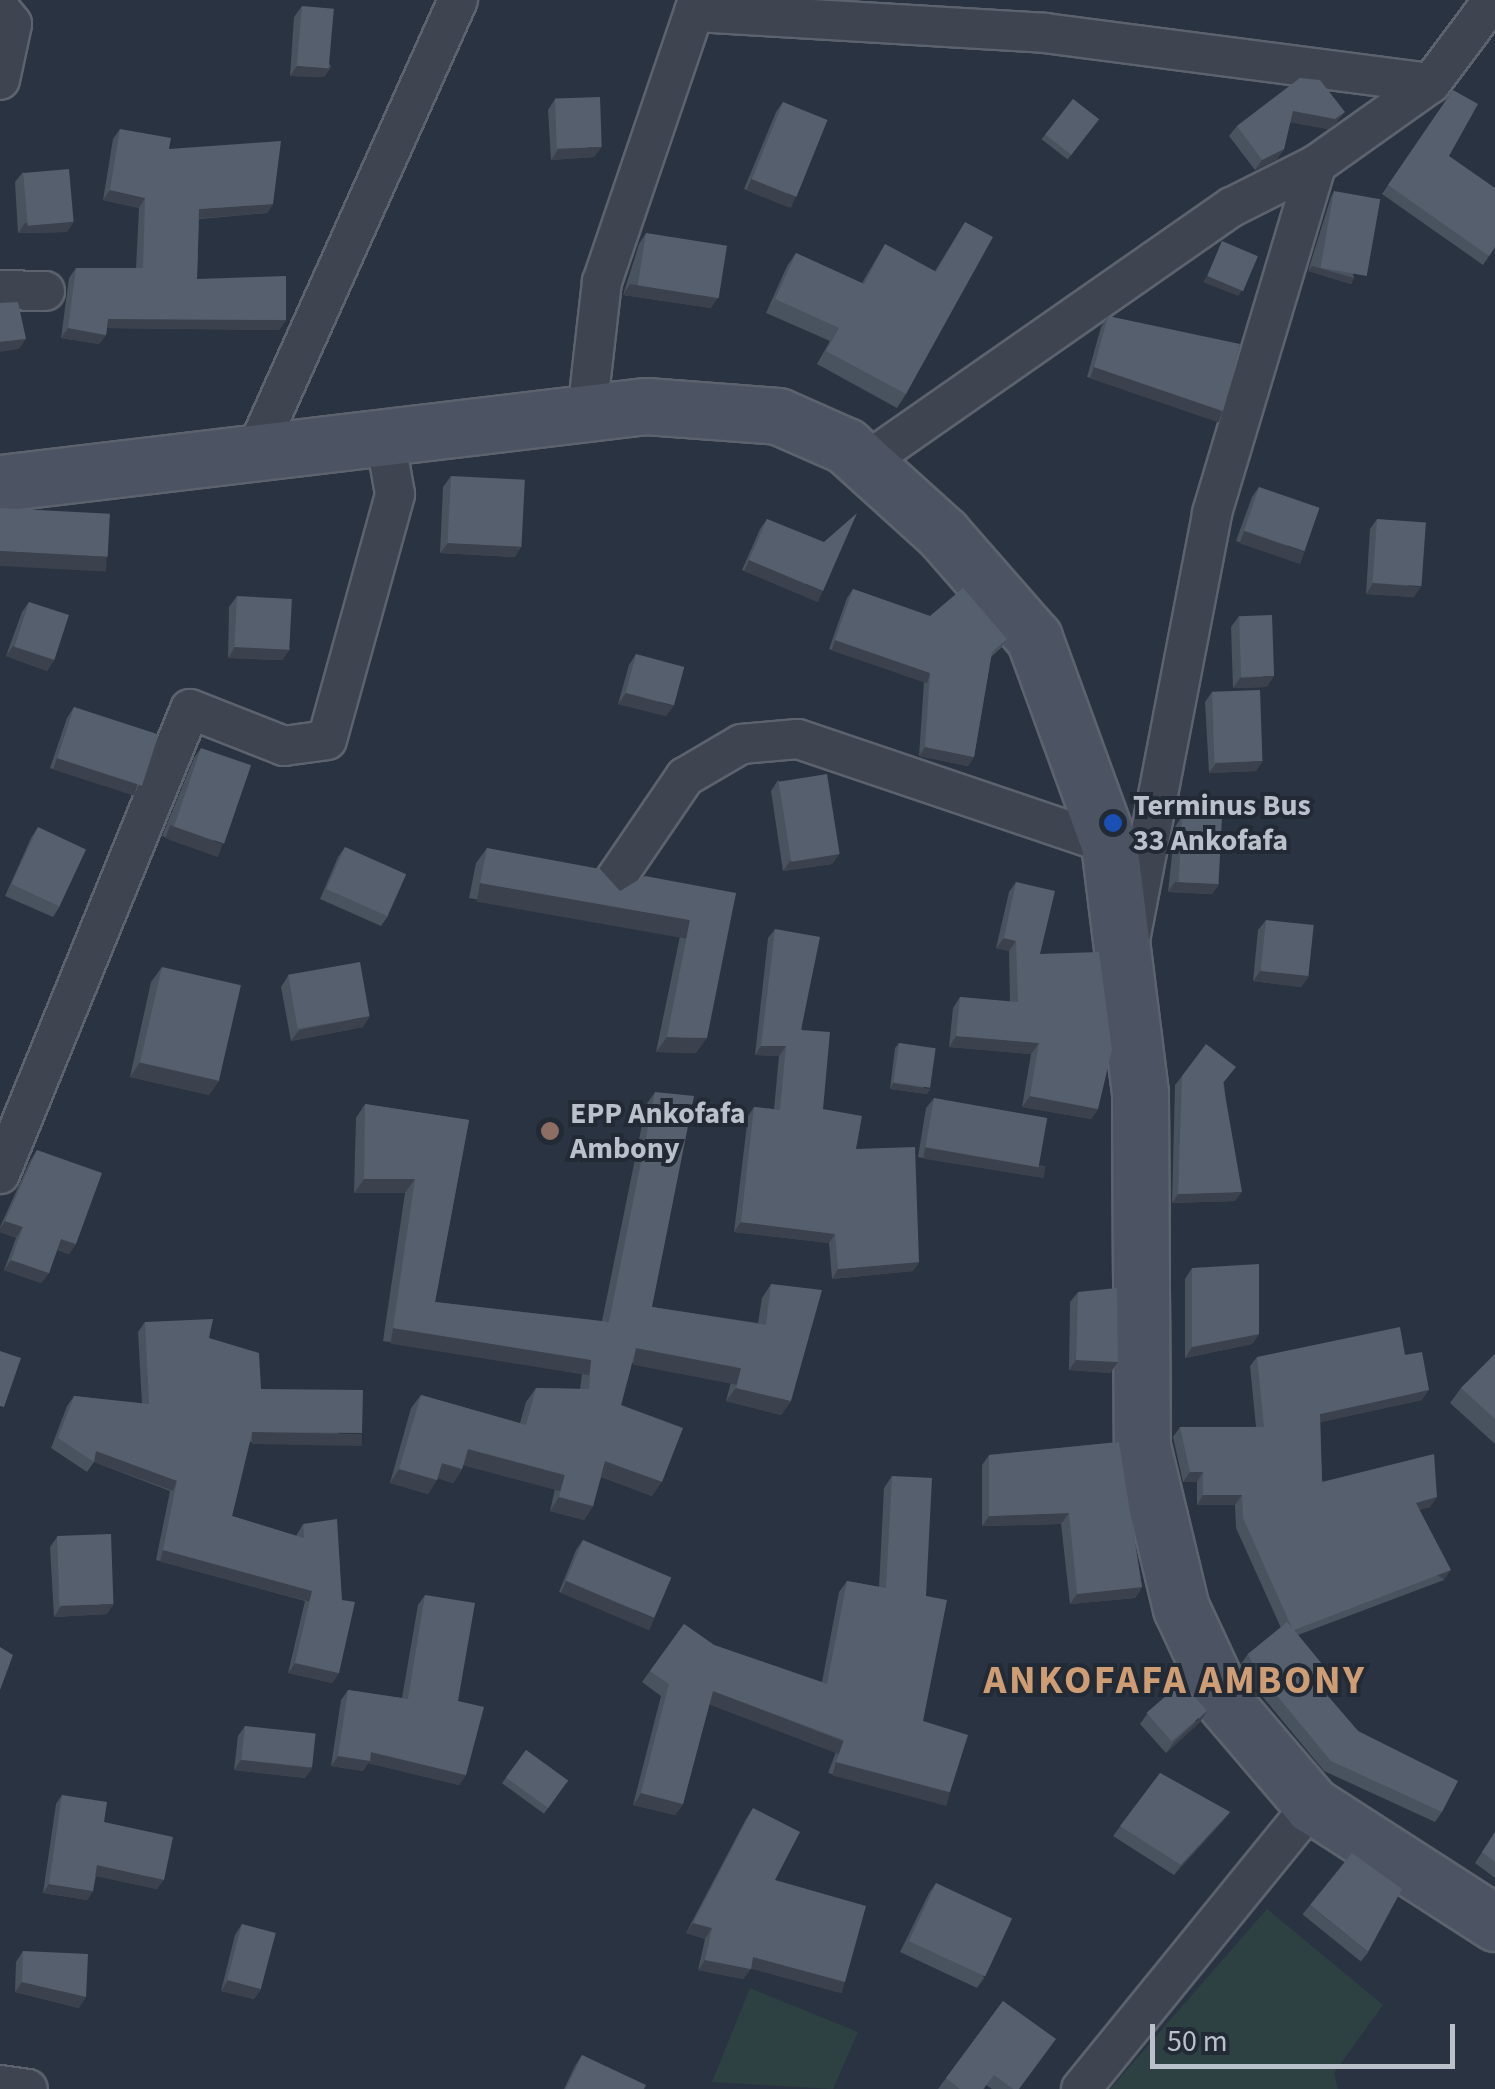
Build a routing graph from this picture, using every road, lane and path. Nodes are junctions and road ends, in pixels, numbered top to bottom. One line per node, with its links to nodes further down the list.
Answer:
1 (458, 0): 13 (street)
2 (696, 6): 4 (street); 11 (street)
3 (0, 9): 6 (street)
4 (1050, 16): 7 (street)
5 (1487, 20): 7 (street)
6 (0, 80)
7 (1432, 83): 8 (street)
8 (1316, 164): 14 (street); 18 (street)
9 (0, 290): 10 (street)
10 (45, 291)
11 (587, 413): 12 (street); 14 (street)
12 (385, 438): 13 (street); 19 (street)
13 (253, 457): 15 (street)
14 (866, 462): 16 (street)
15 (0, 483)
16 (1110, 844): 17 (street); 18 (street)
17 (612, 884)
18 (1124, 968): 20 (street)
19 (0, 1174)
20 (1312, 1805): 21 (street); 24 (street)
21 (1495, 1922)
22 (0, 2085): 23 (street)
23 (28, 2089)
24 (1081, 2089)

